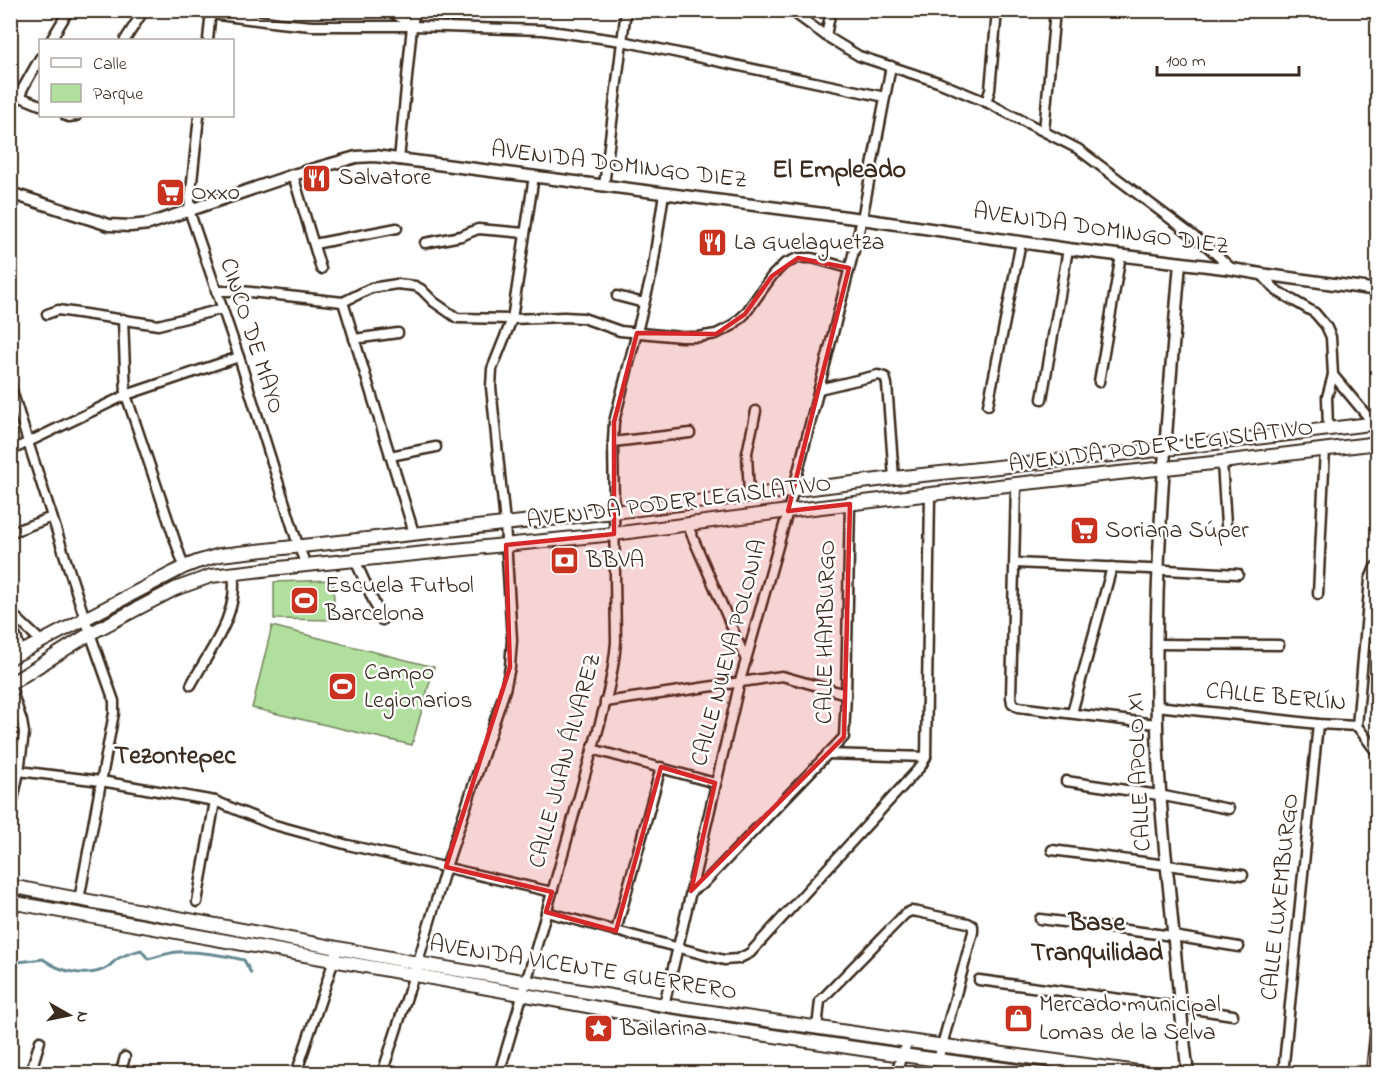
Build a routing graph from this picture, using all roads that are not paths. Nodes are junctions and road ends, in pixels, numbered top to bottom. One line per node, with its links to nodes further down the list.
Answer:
1 (69, 10): 13 (street)
2 (144, 10): 14 (street)
3 (389, 10): 11 (street)
4 (415, 10): 11 (street)
5 (626, 10): 16 (street)
6 (790, 10): 12 (street)
7 (831, 10): 12 (street)
8 (997, 10): 20 (street)
9 (1055, 10): 23 (street)
10 (211, 12): 11 (street); 15 (street)
11 (412, 26): 16 (street); 24 (street)
12 (826, 36): 18 (street)
13 (52, 39)
14 (126, 39)
15 (208, 39)
16 (622, 41): 19 (street); 27 (street)
17 (39, 60): 21 (street)
18 (891, 66): 19 (street, CALLE NUEVA POLONIA); 20 (street)
19 (885, 97): 31 (street, CALLE NUEVA POLONIA)
20 (986, 102): 23 (street)
21 (39, 105)
22 (200, 117): 30 (street, CINCO DE MAYO)
23 (1044, 131): 42 (street)
24 (399, 160): 25 (street, AVENIDA DOMINGO DIEZ); 26 (street, AVENIDA DOMINGO DIEZ)
25 (293, 175): 30 (street, AVENIDA DOMINGO DIEZ); 36 (street)
26 (534, 177): 27 (street, AVENIDA DOMINGO DIEZ); 33 (street)
27 (604, 186): 29 (street, AVENIDA DOMINGO DIEZ)
28 (10, 193): 30 (street, AVENIDA DOMINGO DIEZ)
29 (664, 193): 31 (street, AVENIDA DOMINGO DIEZ); 48 (street, CALLE JUAN ÁLVAREZ)
30 (189, 210): 45 (street, CINCO DE MAYO)
31 (862, 219): 34 (street, AVENIDA DOMINGO DIEZ); 40 (street, CALLE NUEVA POLONIA)
32 (397, 228): 36 (street)
33 (525, 233): 35 (street); 52 (street)
34 (1021, 242): 37 (street, AVENIDA DOMINGO DIEZ); 63 (street)
35 (425, 243)
36 (314, 244): 41 (street)
37 (1068, 249): 38 (street, AVENIDA DOMINGO DIEZ); 62 (street)
38 (1121, 255): 39 (street, AVENIDA DOMINGO DIEZ); 58 (street)
39 (1180, 263): 42 (street, AVENIDA DOMINGO DIEZ); 72 (street, CALLE APOLO XI)
40 (849, 268): 54 (street); 60 (street, CALLE NUEVA POLONIA)
41 (321, 269)
42 (1232, 269): 43 (street, AVENIDA DOMINGO DIEZ)
43 (1261, 274): 44 (street, AVENIDA DOMINGO DIEZ); 57 (street)
44 (1377, 290)
45 (216, 291): 47 (street); 49 (street, CINCO DE MAYO)
46 (617, 296): 48 (street)
47 (343, 302): 52 (street); 55 (street)
48 (644, 303): 54 (street, CALLE JUAN ÁLVAREZ)
49 (222, 309): 51 (street); 56 (street, CINCO DE MAYO)
50 (47, 314): 51 (street)
51 (123, 319): 61 (street)
52 (512, 319): 54 (street); 87 (street)
53 (398, 333): 55 (street)
54 (637, 333): 69 (street, CALLE JUAN ÁLVAREZ)
55 (354, 339): 75 (street)
56 (239, 357): 61 (street); 93 (street, CINCO DE MAYO)
57 (1333, 375): 65 (street); 66 (street)
58 (1099, 382)
59 (10, 384): 68 (street)
60 (819, 389): 78 (street); 80 (street, CALLE NUEVA POLONIA)
61 (126, 395): 68 (street); 99 (street)
62 (1042, 399)
63 (988, 405)
64 (756, 411): 81 (street)
65 (1375, 423): 66 (main road, AVENIDA PODER LEGISLATIVO)
66 (1328, 428): 72 (main road, AVENIDA PODER LEGISLATIVO)
67 (690, 433): 69 (street)
68 (28, 442): 74 (street); 86 (street)
69 (613, 442): 85 (street, CALLE JUAN ÁLVAREZ)
70 (1377, 443): 73 (main road, AVENIDA PODER LEGISLATIVO)
71 (436, 447): 75 (street)
72 (1165, 449): 77 (street, CALLE APOLO XI); 78 (main road, AVENIDA PODER LEGISLATIVO)
73 (1325, 449): 76 (main road, AVENIDA PODER LEGISLATIVO); 104 (street)
74 (10, 451)
75 (390, 456): 91 (street)
76 (1222, 462): 77 (main road, AVENIDA PODER LEGISLATIVO); 89 (street)
77 (1164, 468): 79 (main road, AVENIDA PODER LEGISLATIVO); 101 (street, CALLE APOLO XI)
78 (894, 478): 80 (main road, AVENIDA PODER LEGISLATIVO)
79 (1016, 484): 82 (main road, AVENIDA PODER LEGISLATIVO); 96 (street)
80 (794, 490): 81 (main road, AVENIDA PODER LEGISLATIVO); 84 (street, CALLE NUEVA POLONIA)
81 (749, 495): 85 (main road, AVENIDA PODER LEGISLATIVO)
82 (930, 495): 83 (main road, AVENIDA PODER LEGISLATIVO); 128 (street)
83 (850, 504): 84 (main road, AVENIDA PODER LEGISLATIVO); 118 (street, CALLE HAMBURGO)
84 (788, 511): 88 (main road, AVENIDA PODER LEGISLATIVO); 114 (street, CALLE NUEVA POLONIA)
85 (614, 512): 87 (main road, AVENIDA PODER LEGISLATIVO); 92 (street, CALLE JUAN ÁLVAREZ)
86 (52, 517): 90 (street); 106 (street)
87 (505, 524): 91 (main road, AVENIDA PODER LEGISLATIVO); 94 (street)
88 (687, 524): 92 (main road, AVENIDA PODER LEGISLATIVO); 114 (street)
89 (1226, 525)
90 (10, 533)
91 (414, 533): 93 (main road, AVENIDA PODER LEGISLATIVO)
92 (615, 534): 94 (main road, AVENIDA PODER LEGISLATIVO); 119 (street, CALLE JUAN ÁLVAREZ)
93 (298, 545): 97 (street, CINCO DE MAYO); 99 (main road, AVENIDA PODER LEGISLATIVO)
94 (506, 545): 95 (main road, AVENIDA PODER LEGISLATIVO); 140 (street)
95 (355, 560): 97 (main road, AVENIDA PODER LEGISLATIVO); 107 (street)
96 (1015, 563): 100 (street); 121 (street)
97 (306, 565): 102 (main road, AVENIDA PODER LEGISLATIVO)
98 (1377, 566): 124 (street)
99 (184, 567): 106 (main road, AVENIDA PODER LEGISLATIVO)
100 (1112, 567): 101 (street); 121 (street)
101 (1159, 570): 103 (street); 111 (street, CALLE APOLO XI)
102 (233, 573): 109 (main road, AVENIDA PODER LEGISLATIVO); 117 (street)
103 (1238, 574)
104 (1318, 594)
105 (10, 612): 110 (street)
106 (85, 619): 109 (street); 110 (main road, AVENIDA PODER LEGISLATIVO)
107 (382, 620)
108 (10, 627): 113 (street)
109 (91, 633): 116 (main road, AVENIDA PODER LEGISLATIVO); 131 (street)
110 (42, 642): 113 (main road, AVENIDA PODER LEGISLATIVO)
111 (1156, 644): 112 (street); 120 (street, CALLE APOLO XI)
112 (1279, 645)
113 (16, 655)
114 (746, 660): 115 (street, CALLE NUEVA POLONIA)
115 (740, 681): 118 (street); 119 (street); 133 (street, CALLE NUEVA POLONIA)
116 (10, 684): 130 (street)
117 (191, 685)
118 (846, 694): 126 (street, CALLE HAMBURGO)
119 (605, 702): 125 (street, CALLE JUAN ÁLVAREZ)
120 (1157, 706): 122 (street, CALLE APOLO XI); 123 (street, CALLE BERLÍN)
121 (1072, 713): 122 (street)
122 (1156, 724): 134 (street, CALLE APOLO XI)
123 (1318, 724): 124 (street, CALLE BERLÍN); 181 (street, CALLE LUXEMBURGO)
124 (1357, 726): 127 (street, CALLE BERLÍN)
125 (592, 749): 129 (street); 144 (street, CALLE JUAN ÁLVAREZ)
126 (827, 754): 128 (street, CALLE HAMBURGO); 143 (street, CALLE HAMBURGO)
127 (1377, 754)
128 (926, 757): 154 (street)
129 (661, 768): 133 (street); 150 (street)
130 (15, 771): 131 (street); 137 (street)
131 (101, 781): 135 (street); 145 (street)
132 (1066, 781): 134 (street)
133 (715, 783): 143 (street, CALLE NUEVA POLONIA)
134 (1159, 795): 136 (street); 139 (street, CALLE APOLO XI)
135 (215, 801): 140 (street); 147 (street)
136 (1229, 809)
137 (10, 814)
138 (1052, 850): 139 (street)
139 (1166, 865): 141 (street); 151 (street, CALLE APOLO XI)
140 (446, 867): 144 (street); 156 (street)
141 (1243, 875)
142 (10, 886): 145 (main road, AVENIDA VICENTE GUERRERO)
143 (691, 891): 154 (street, CALLE NUEVA POLONIA)
144 (552, 892): 148 (street, CALLE JUAN ÁLVAREZ)
145 (79, 900): 153 (main road, AVENIDA VICENTE GUERRERO)
146 (10, 902): 155 (main road, AVENIDA VICENTE GUERRERO)
147 (197, 902)
148 (546, 912): 150 (street); 158 (street, CALLE JUAN ÁLVAREZ)
149 (1040, 919): 151 (street)
150 (616, 931): 154 (street)
151 (1173, 936): 152 (street); 162 (street, CALLE APOLO XI)
152 (1239, 947)
153 (338, 948): 155 (street); 156 (main road, AVENIDA VICENTE GUERRERO)
154 (678, 948): 161 (street, CALLE NUEVA POLONIA)
155 (335, 961): 157 (main road, AVENIDA VICENTE GUERRERO); 174 (street)
156 (417, 963): 157 (street); 158 (main road, AVENIDA VICENTE GUERRERO)
157 (414, 975): 160 (main road, AVENIDA VICENTE GUERRERO); 175 (street)
158 (526, 980): 160 (street, CALLE JUAN ÁLVAREZ); 161 (main road, AVENIDA VICENTE GUERRERO)
159 (979, 980): 162 (street)
160 (522, 994): 169 (main road, AVENIDA VICENTE GUERRERO); 176 (street, CALLE JUAN ÁLVAREZ)
161 (664, 1005): 165 (main road, AVENIDA VICENTE GUERRERO)
162 (1180, 1007): 164 (street); 180 (street, CALLE APOLO XI)
163 (1377, 1008): 182 (street)
164 (1233, 1016)
165 (817, 1028): 167 (main road, AVENIDA VICENTE GUERRERO); 168 (street)
166 (40, 1041): 172 (street)
167 (908, 1041): 168 (main road, AVENIDA VICENTE GUERRERO); 169 (street)
168 (941, 1046): 171 (street); 179 (main road, AVENIDA VICENTE GUERRERO)
169 (902, 1055): 171 (main road, AVENIDA VICENTE GUERRERO); 177 (street)
170 (125, 1057): 173 (street)
171 (938, 1060): 178 (main road, AVENIDA VICENTE GUERRERO)
172 (30, 1074)
173 (120, 1074)
174 (296, 1074)
175 (382, 1074)
176 (499, 1074)
177 (895, 1074)
178 (1042, 1074)
179 (1153, 1074)
180 (1188, 1074)
181 (1283, 1074)
182 (1371, 1074)

